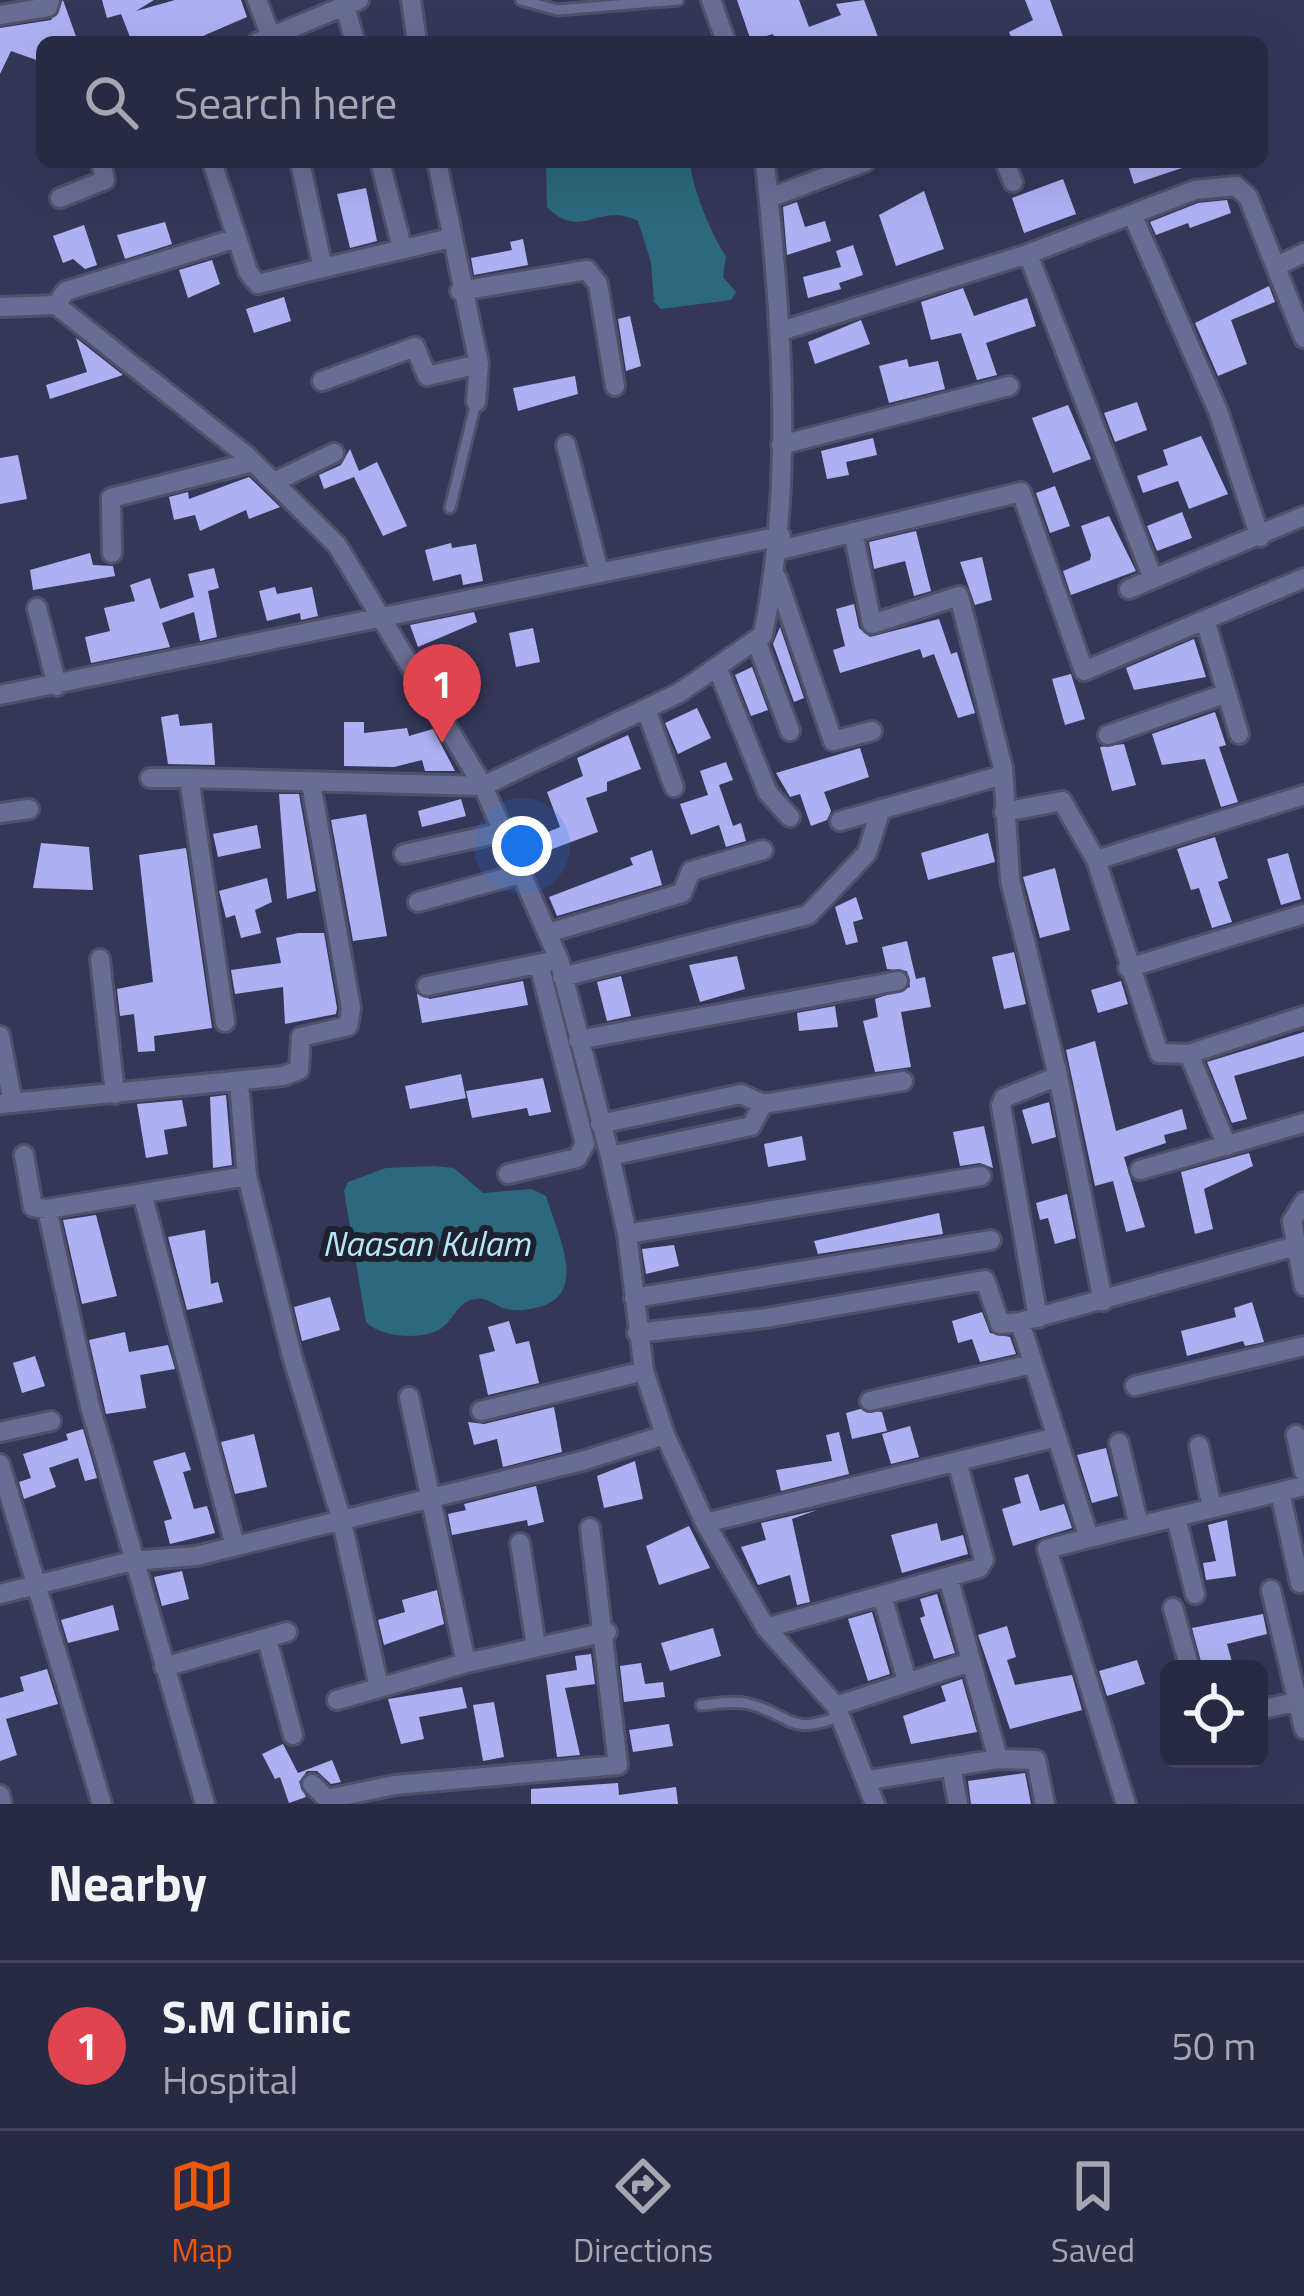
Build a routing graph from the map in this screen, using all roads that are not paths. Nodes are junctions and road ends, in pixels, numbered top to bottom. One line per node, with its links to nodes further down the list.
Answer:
1 (50, 0): 8 (street)
2 (257, 0): 9 (street)
3 (411, 0): 12 (street)
4 (521, 0): 5 (lane)
5 (678, 0)
6 (712, 0): 13 (street)
7 (352, 3): 10 (street); 11 (street)
8 (0, 15)
9 (264, 36)
10 (272, 36)
11 (355, 36)
12 (416, 36)
13 (724, 36)
14 (102, 168): 24 (street)
15 (214, 168): 26 (street)
16 (301, 168): 32 (street)
17 (382, 168): 28 (street)
18 (438, 168): 27 (street)
19 (766, 168): 23 (street)
20 (850, 168): 23 (street)
21 (1007, 168): 22 (street)
22 (1013, 182)
23 (769, 198): 36 (street)
24 (60, 199)
25 (1132, 214): 29 (street); 31 (street); 51 (street)
26 (237, 238): 32 (street); 34 (street)
27 (451, 238): 28 (street); 33 (street)
28 (402, 247): 32 (street)
29 (1028, 254): 36 (street); 57 (street)
30 (1304, 254): 31 (street)
31 (1277, 266): 37 (street)
32 (323, 268)
33 (460, 291): 38 (street); 40 (street)
34 (56, 304): 35 (street); 46 (street)
35 (0, 308)
36 (781, 331): 44 (street)
37 (1304, 338)
38 (479, 364): 39 (street); 42 (street)
39 (322, 381)
40 (616, 386)
41 (1009, 386): 44 (street)
42 (476, 402): 48 (lane)
43 (566, 445): 54 (street)
44 (781, 446): 52 (street)
45 (334, 453): 47 (street)
46 (254, 462): 47 (street); 53 (street)
47 (274, 482): 60 (street)
48 (450, 508)
49 (1304, 516): 51 (street)
50 (853, 532): 52 (street); 61 (street); 72 (street)
51 (1260, 537): 57 (street)
52 (780, 543): 54 (street); 55 (street)
53 (112, 553)
54 (599, 572): 60 (street)
55 (776, 574): 62 (street); 69 (street)
56 (1304, 578): 61 (street)
57 (1153, 579): 58 (street)
58 (1130, 589)
59 (38, 608): 64 (street)
60 (379, 616): 64 (street); 76 (street)
61 (1204, 620): 65 (street)
62 (756, 640): 63 (street); 68 (street)
63 (717, 667): 67 (street); 83 (street)
64 (57, 686): 66 (street)
65 (1227, 693): 70 (street); 71 (street)
66 (0, 694)
67 (646, 709): 76 (street); 77 (street)
68 (790, 731)
69 (872, 731)
70 (1239, 734)
71 (1108, 735)
72 (1003, 776): 80 (street); 81 (street)
73 (150, 778): 74 (street)
74 (189, 778): 75 (street); 99 (street)
75 (310, 784): 76 (street); 105 (street)
76 (483, 786): 85 (street)
77 (674, 787)
78 (1304, 795): 88 (street)
79 (29, 809): 82 (street)
80 (881, 809): 84 (street); 94 (street)
81 (1004, 812): 88 (street); 103 (street)
82 (0, 813)
83 (790, 817)
84 (840, 821)
85 (504, 832): 87 (street); 89 (street)
86 (763, 850): 92 (street)
87 (404, 854)
88 (1096, 860): 95 (street)
89 (523, 873): 90 (street); 92 (street)
90 (418, 902)
91 (1304, 914): 95 (street)
92 (548, 933): 94 (street)
93 (100, 959): 106 (street)
94 (553, 967): 97 (street); 101 (street); 115 (street)
95 (1128, 968): 102 (street)
96 (898, 981): 101 (street)
97 (427, 986)
98 (1304, 1016): 102 (street)
99 (225, 1022)
100 (0, 1036): 107 (street)
101 (578, 1040): 110 (street)
102 (1189, 1054): 111 (street)
103 (1058, 1076): 126 (street); 127 (street)
104 (903, 1081): 108 (street)
105 (239, 1083): 106 (street); 116 (street)
106 (115, 1094): 107 (street)
107 (7, 1104)
108 (763, 1104): 110 (street); 113 (street)
109 (1304, 1123): 111 (street)
110 (600, 1124): 113 (street)
111 (1227, 1146): 114 (street)
112 (24, 1155): 120 (street)
113 (610, 1156): 121 (street)
114 (1140, 1169)
115 (508, 1174)
116 (247, 1176): 118 (street); 151 (street)
117 (981, 1176): 121 (street)
118 (142, 1193): 120 (street); 157 (street)
119 (1304, 1202): 123 (street)
120 (47, 1209): 158 (street)
121 (627, 1234): 125 (street)
122 (991, 1240): 125 (street)
123 (1292, 1247): 124 (street); 126 (street)
124 (1304, 1286)
125 (634, 1298): 128 (street)
126 (1103, 1301): 127 (street)
127 (1029, 1320): 128 (street); 130 (street)
128 (637, 1333): 131 (street)
129 (1304, 1346): 132 (street)
130 (1032, 1364): 134 (street); 140 (street)
131 (644, 1371): 135 (street); 138 (street)
132 (1135, 1385)
133 (409, 1396): 148 (street)
134 (870, 1401)
135 (481, 1411)
136 (51, 1421): 137 (street)
137 (0, 1432)
138 (665, 1435): 148 (street); 152 (street)
139 (1296, 1435): 145 (street)
140 (1053, 1438): 144 (street); 155 (street)
141 (1119, 1443): 153 (street)
142 (1199, 1446): 149 (street)
143 (0, 1464): 160 (street)
144 (958, 1465): 152 (street); 159 (street)
145 (1304, 1472)
146 (1304, 1486): 147 (street)
147 (1280, 1492): 149 (street); 161 (street)
148 (431, 1497): 151 (street); 174 (street)
149 (1212, 1508): 150 (street)
150 (1176, 1517): 153 (street); 164 (street)
151 (341, 1518): 157 (street); 177 (street)
152 (705, 1523): 167 (street)
153 (1139, 1526): 155 (street)
154 (590, 1528): 168 (street)
155 (1089, 1538): 197 (street)
156 (520, 1543): 171 (street)
157 (236, 1546): 158 (street)
158 (132, 1561): 160 (street); 175 (street)
159 (950, 1580): 165 (street); 173 (street)
160 (38, 1583): 163 (street); 192 (street)
161 (1300, 1583)
162 (1271, 1590): 179 (street)
163 (0, 1594)
164 (1195, 1594)
165 (884, 1599): 167 (street); 176 (street)
166 (1173, 1608): 172 (street)
167 (766, 1628): 182 (street)
168 (607, 1632): 171 (street); 189 (street)
169 (287, 1633): 170 (street)
170 (267, 1639): 175 (street); 184 (street)
171 (536, 1646): 174 (street)
172 (1187, 1660)
173 (970, 1662): 176 (street); 185 (street)
174 (466, 1663): 177 (street)
175 (164, 1667): 193 (street)
176 (907, 1681): 182 (street)
177 (379, 1687): 178 (street)
178 (337, 1700)
179 (1300, 1701): 181 (street); 183 (street)
180 (701, 1705): 182 (lane)
181 (1268, 1708)
182 (838, 1711): 187 (street)
183 (1304, 1730)
184 (293, 1735)
185 (998, 1759): 186 (street); 196 (street)
186 (951, 1766): 187 (street); 195 (street)
187 (869, 1780): 194 (street)
188 (312, 1784): 189 (street)
189 (396, 1794)
190 (0, 1795): 191 (street)
191 (2, 1804)
192 (102, 1804)
193 (205, 1804)
194 (875, 1804)
195 (958, 1804)
196 (1045, 1804)
197 (1126, 1804)

